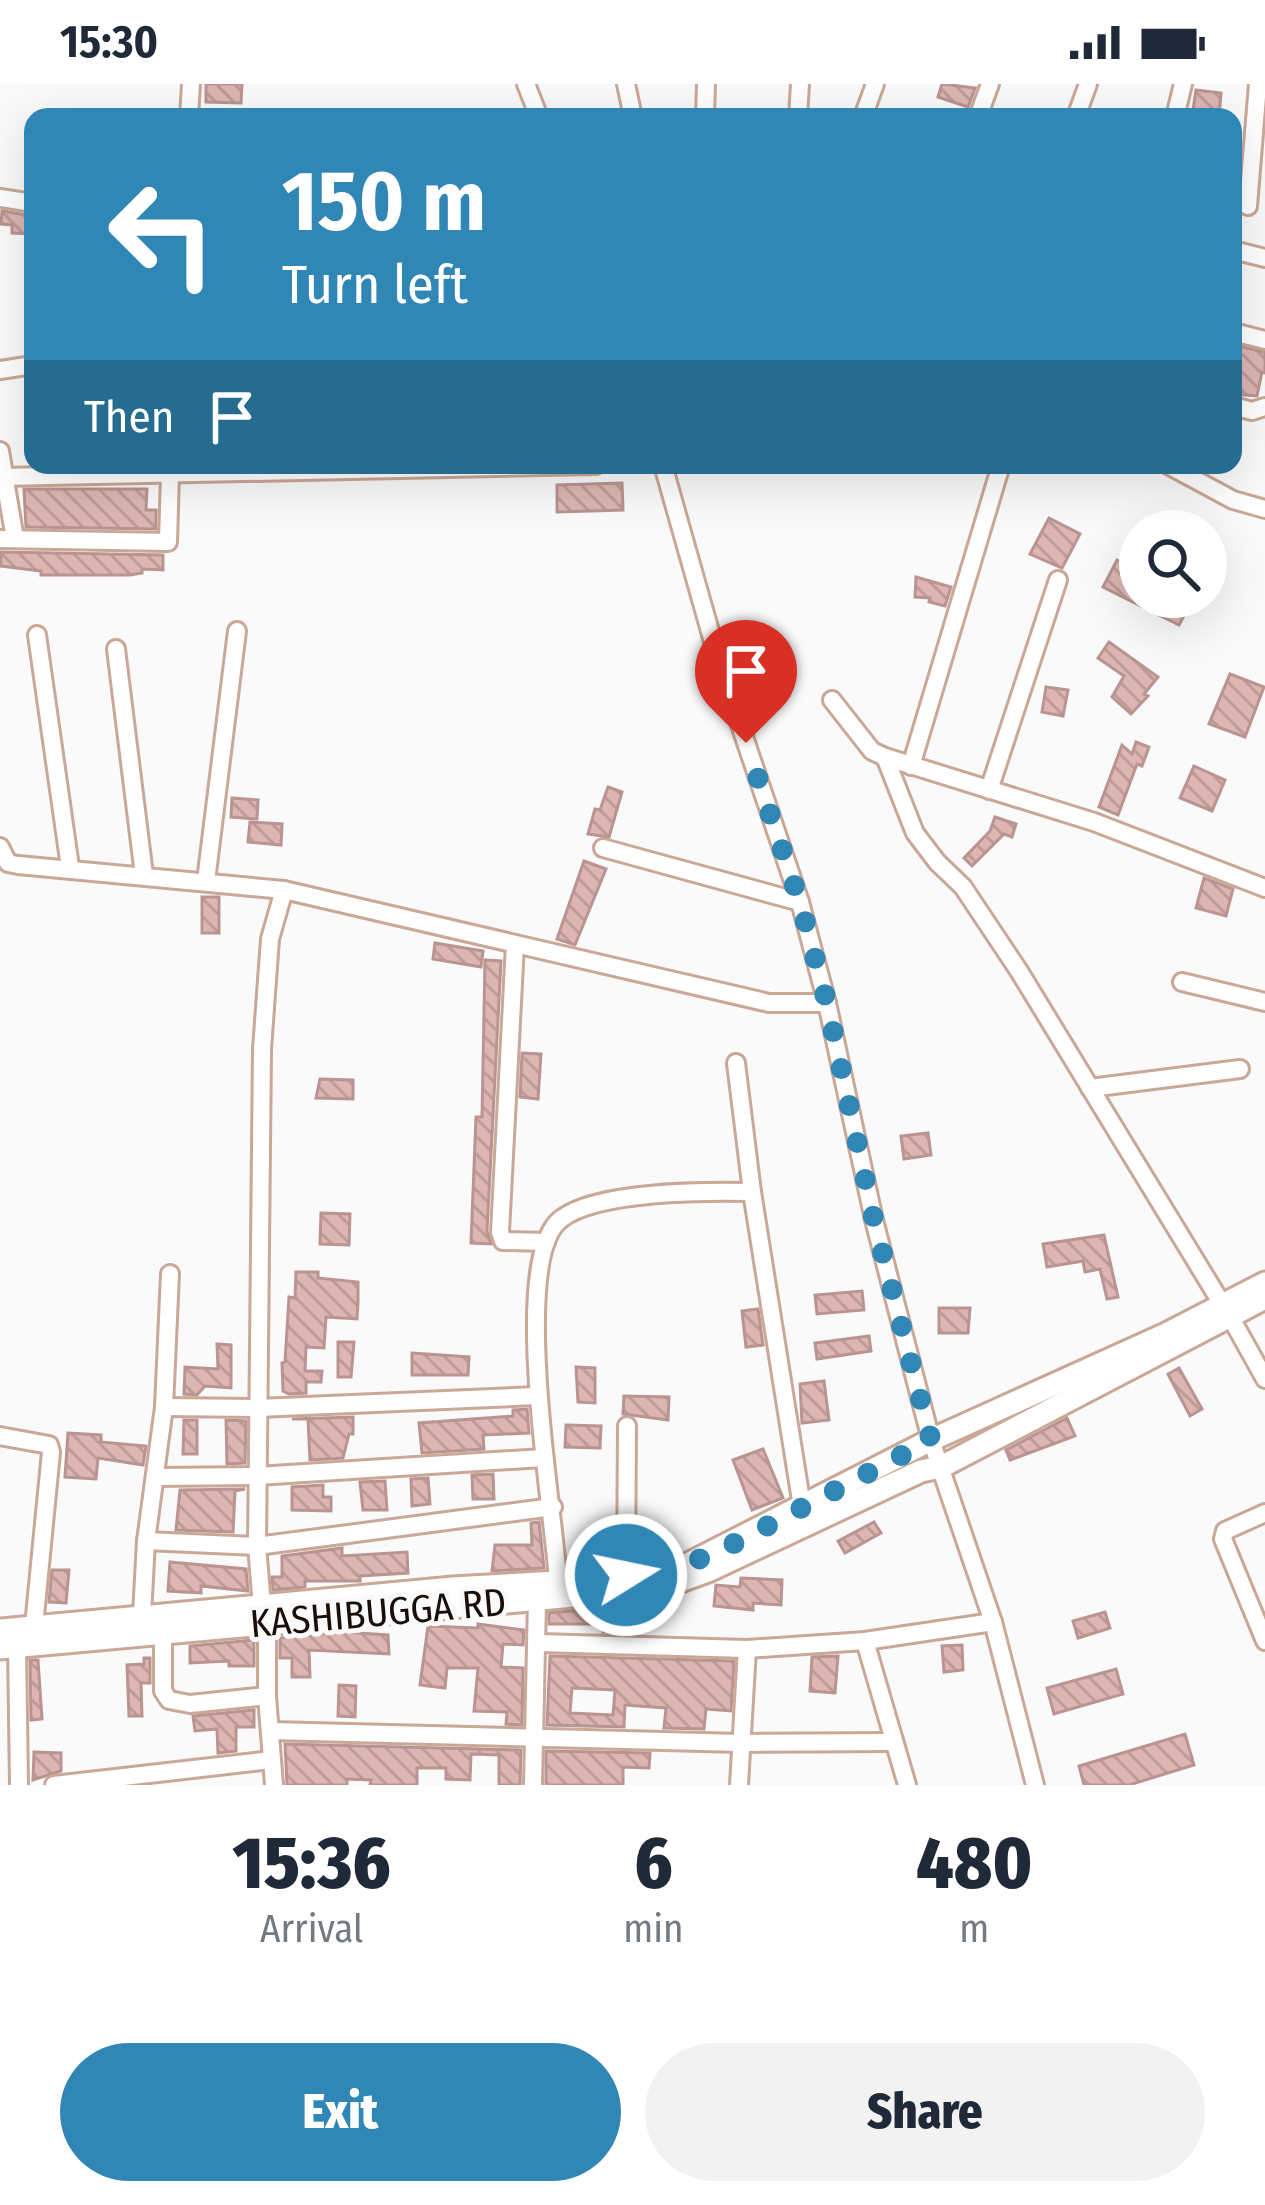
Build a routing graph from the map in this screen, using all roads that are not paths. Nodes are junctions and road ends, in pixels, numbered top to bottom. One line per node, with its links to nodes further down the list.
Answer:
1 (1258, 84): 2 (street)
2 (1248, 206)
3 (0, 452): 8 (street)
4 (170, 474): 8 (street); 10 (street)
5 (666, 474): 26 (street)
6 (997, 474): 17 (street)
7 (1185, 474): 9 (street)
8 (2, 477): 10 (street)
9 (1265, 509)
10 (8, 539)
11 (1058, 580): 18 (street)
12 (237, 631): 23 (street)
13 (37, 635): 21 (street)
14 (116, 649): 22 (street)
15 (832, 700): 16 (street)
16 (885, 757): 17 (street); 33 (street)
17 (911, 766): 18 (street)
18 (989, 790): 24 (street)
19 (0, 847): 21 (street)
20 (603, 848): 26 (street)
21 (70, 867): 22 (street)
22 (144, 875): 23 (street)
23 (206, 881): 25 (street)
24 (1265, 888)
25 (284, 890): 27 (street); 43 (street)
26 (800, 902): 30 (street)
27 (515, 945): 30 (street); 35 (street)
28 (1182, 982): 29 (street)
29 (1265, 1002)
30 (827, 1003): 46 (street)
31 (736, 1063): 34 (street)
32 (1240, 1069): 33 (street)
33 (1090, 1088): 39 (street)
34 (752, 1192): 35 (street); 53 (street)
35 (546, 1242): 41 (street)
36 (170, 1274): 42 (street)
37 (1265, 1283): 39 (main road, KASHIBUGGA RD)
38 (1265, 1298): 39 (main road, KASHIBUGGA RD)
39 (1226, 1311): 40 (street); 46 (main road, KASHIBUGGA RD); 48 (main road, KASHIBUGGA RD)
40 (1265, 1379)
41 (537, 1396): 43 (street); 47 (street)
42 (164, 1407): 43 (street); 50 (street)
43 (258, 1408): 49 (street)
44 (627, 1426): 56 (street)
45 (0, 1436): 62 (street)
46 (931, 1440): 48 (street); 53 (main road, KASHIBUGGA RD)
47 (543, 1458): 49 (street); 51 (street)
48 (941, 1467): 53 (main road, KASHIBUGGA RD); 61 (street)
49 (257, 1475): 50 (street); 55 (street)
50 (155, 1477): 54 (street)
51 (554, 1508): 55 (street); 57 (street)
52 (1265, 1513): 66 (street)
53 (803, 1517): 56 (main road, KASHIBUGGA RD); 58 (main road, KASHIBUGGA RD)
54 (146, 1541): 55 (street); 60 (street)
55 (256, 1546): 59 (street)
56 (626, 1575): 57 (main road, KASHIBUGGA RD)
57 (558, 1582): 59 (main road, KASHIBUGGA RD)
58 (537, 1600): 59 (main road, KASHIBUGGA RD); 67 (street)
59 (264, 1614): 60 (main road, KASHIBUGGA RD); 64 (main road, KASHIBUGGA RD); 70 (street)
60 (142, 1615): 62 (main road, KASHIBUGGA RD)
61 (993, 1622): 65 (street); 82 (street)
62 (34, 1626): 63 (main road, KASHIBUGGA RD)
63 (0, 1630)
64 (164, 1630): 68 (main road, KASHIBUGGA RD); 70 (street)
65 (865, 1641): 69 (street); 73 (street)
66 (1265, 1641)
67 (538, 1643): 69 (street); 72 (street)
68 (8, 1648): 76 (street)
69 (747, 1649): 74 (street)
70 (267, 1696): 71 (street)
71 (270, 1731): 72 (street); 75 (street)
72 (535, 1736): 74 (street); 79 (street)
73 (894, 1742): 74 (street); 81 (street)
74 (741, 1743): 80 (street)
75 (271, 1760): 77 (street); 78 (street)
76 (12, 1782)
77 (54, 1785)
78 (274, 1785)
79 (533, 1785)
80 (739, 1785)
81 (907, 1785)
82 (1035, 1785)

